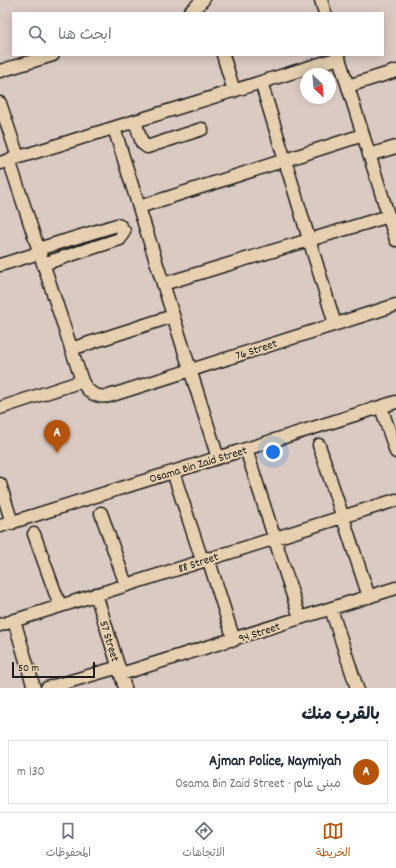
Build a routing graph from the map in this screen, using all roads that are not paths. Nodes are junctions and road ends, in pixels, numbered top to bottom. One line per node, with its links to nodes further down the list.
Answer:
1 (321, 0): 4 (street)
2 (203, 6): 3 (street)
3 (191, 12)
4 (325, 12)
5 (50, 56): 8 (street)
6 (224, 56): 12 (street)
7 (338, 57): 10 (street); 11 (street)
8 (0, 71)
9 (396, 71): 11 (street)
10 (261, 82): 12 (street); 21 (street)
11 (348, 86): 17 (street)
12 (234, 91): 14 (street)
13 (0, 103): 20 (street)
14 (135, 121): 15 (street); 16 (street)
15 (114, 128): 20 (street); 22 (street)
16 (202, 129)
17 (363, 136): 19 (street); 21 (street)
18 (396, 147): 19 (street)
19 (369, 155): 23 (street)
20 (9, 160): 26 (street)
21 (285, 160): 22 (street); 24 (street)
22 (139, 207): 28 (street)
23 (389, 216): 24 (street); 25 (street)
24 (310, 240): 28 (street); 31 (street)
25 (396, 240)
26 (40, 255): 26 (street); 27 (street); 32 (street)
27 (0, 265)
28 (163, 284): 30 (street)
29 (396, 305): 31 (street, 76 Street)
30 (173, 316): 32 (street); 33 (street)
31 (335, 324): 33 (street, 76 Street)
32 (71, 349): 34 (street)
33 (190, 370): 34 (street, 76 Street); 41 (street)
34 (82, 381): 37 (street)
35 (396, 402): 36 (street, Osama Bin Zaid Street)
36 (381, 407): 39 (street, Osama Bin Zaid Street); 40 (street)
37 (0, 408)
38 (319, 445): 46 (street)
39 (246, 449): 41 (street, Osama Bin Zaid Street); 50 (street)
40 (396, 452)
41 (218, 458): 42 (street, Osama Bin Zaid Street)
42 (172, 472): 47 (street, Osama Bin Zaid Street); 51 (street)
43 (0, 484): 47 (street)
44 (396, 500): 46 (street, 88 Street)
45 (101, 513): 52 (street)
46 (343, 517): 50 (street, 88 Street); 55 (street)
47 (12, 523): 48 (street, Osama Bin Zaid Street)
48 (0, 526)
49 (34, 534): 56 (street)
50 (274, 539): 51 (street, 88 Street); 58 (street)
51 (205, 559): 52 (street, 88 Street); 61 (street)
52 (126, 585): 54 (street, 88 Street)
53 (396, 588): 55 (street, 94 Street)
54 (96, 594): 56 (street, 88 Street); 62 (street, 57 Street)
55 (369, 597): 57 (street, 94 Street)
56 (60, 606): 59 (street, 88 Street)
57 (331, 609): 58 (street, 94 Street); 66 (street)
58 (300, 618): 61 (street, 94 Street)
59 (14, 620): 60 (street, 88 Street); 63 (street)
60 (0, 625)
61 (234, 640): 62 (street, 94 Street)
62 (120, 671): 64 (street, 94 Street); 65 (street, 57 Street)
63 (34, 688)
64 (46, 688)
65 (125, 688)
66 (357, 688)

